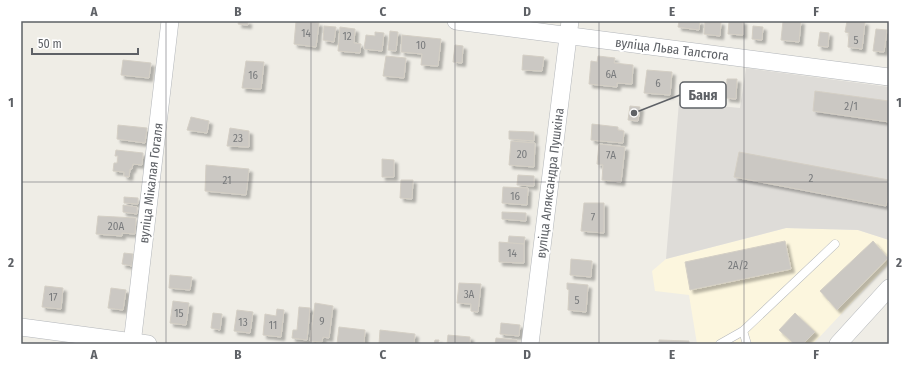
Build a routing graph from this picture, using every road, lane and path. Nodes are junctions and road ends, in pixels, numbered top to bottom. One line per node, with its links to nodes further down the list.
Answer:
1 (170, 21): 9 (street, вуліца Мікалая Гогаля)
2 (456, 21): 3 (street, вуліца Льва Талстога)
3 (570, 28): 4 (street, вуліца Льва Талстога); 10 (street, вуліца Аляксандра Пушкіна)
4 (889, 77)
5 (835, 244): 8 (lane)
6 (889, 288): 13 (street)
7 (21, 327): 9 (street)
8 (743, 331): 11 (lane); 12 (lane)
9 (138, 343)
10 (530, 344)
11 (720, 344)
12 (747, 344)
13 (838, 344)

